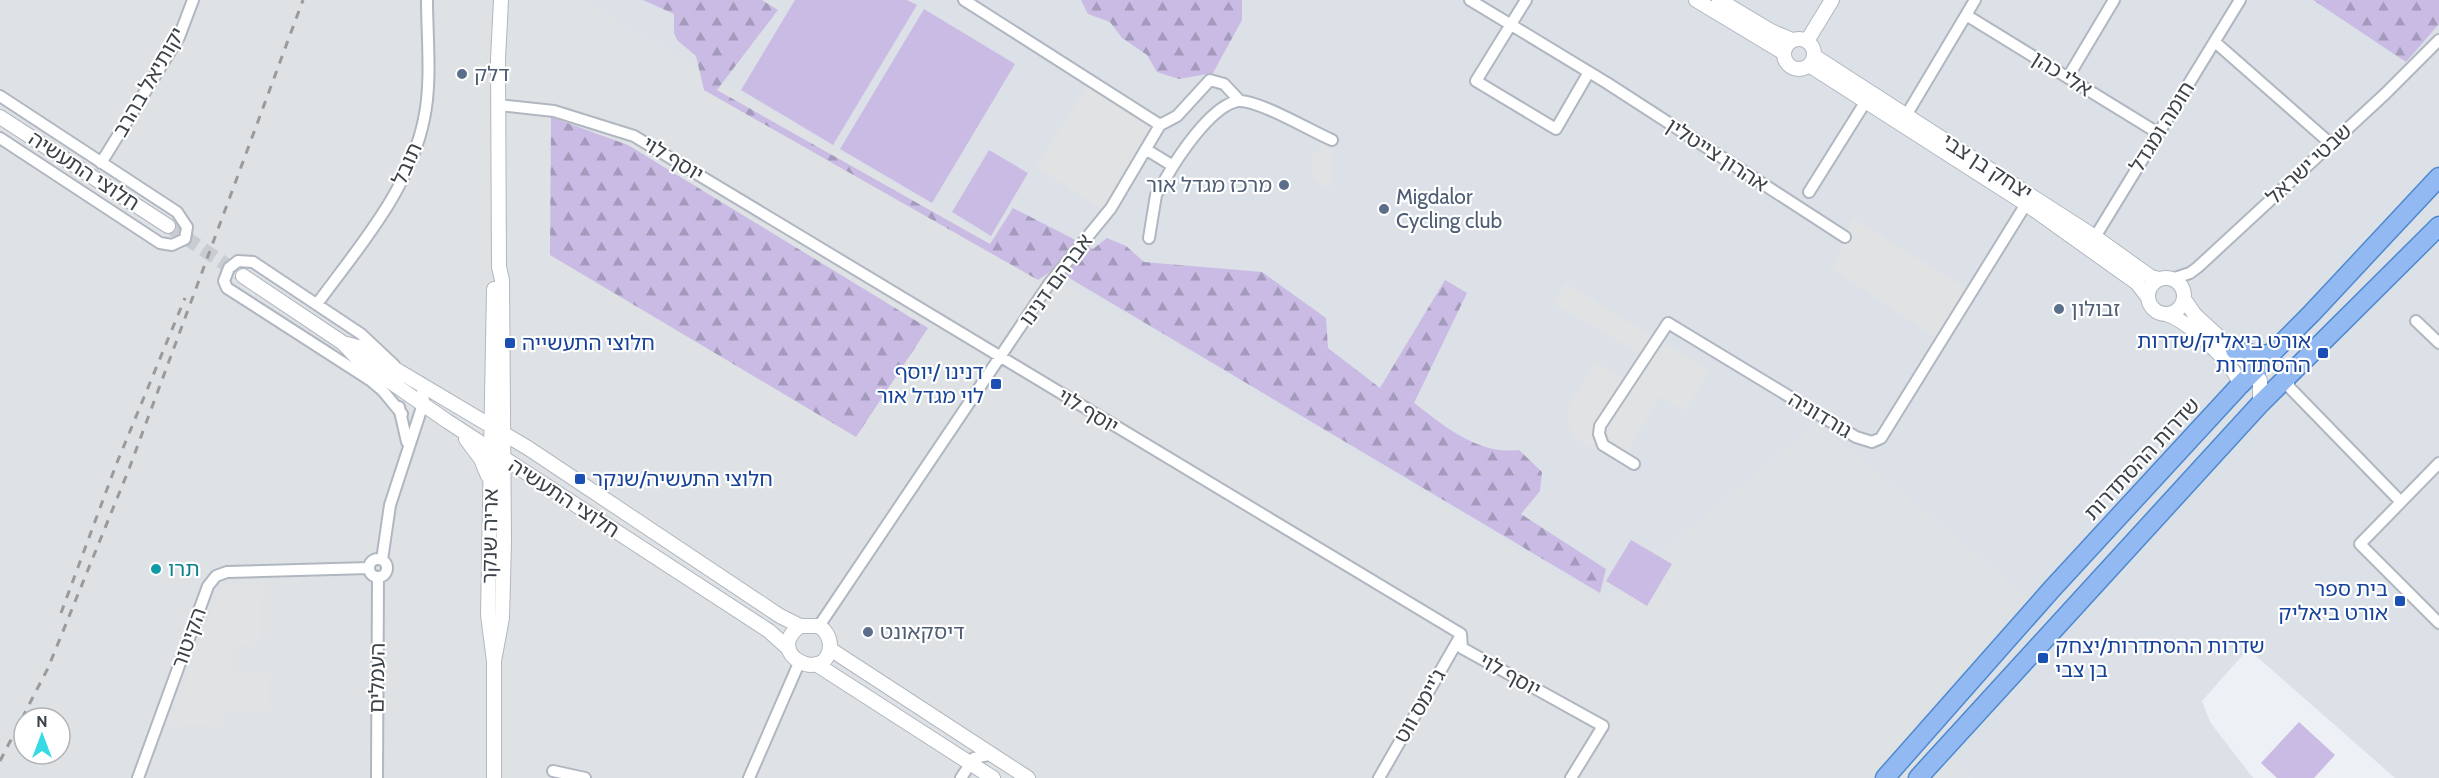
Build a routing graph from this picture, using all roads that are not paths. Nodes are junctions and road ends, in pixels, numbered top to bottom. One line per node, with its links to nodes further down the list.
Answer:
1 (193, 0): 35 (street, יקותיאל בהרב)
2 (427, 0): 50 (street, תובל)
3 (501, 0): 26 (street, אריה שנקר)
4 (964, 0): 29 (street)
5 (1470, 0): 14 (street, אהרון צייטלין)
6 (1526, 0): 14 (street)
7 (1696, 0): 19 (street)
8 (1719, 0): 15 (street)
9 (1832, 0): 17 (street)
10 (1975, 0): 13 (street)
11 (2114, 0): 22 (street)
12 (2240, 0): 18 (street, חומה ומגדל)
13 (1966, 15): 22 (street, אלי כהן); 27 (street)
14 (1512, 26): 21 (street, אהרון צייטלין); 21 (street)
15 (1792, 40): 17 (street); 19 (street)
16 (2439, 40): 33 (street, שבטי ישראל)
17 (1807, 41): 20 (street)
18 (2215, 42): 30 (street, חומה ומגדל); 33 (street)
19 (1784, 53): 20 (street)
20 (1812, 60): 25 (street, יצחק בן צבי); 27 (street, יצחק בן צבי)
21 (1589, 72): 42 (street, אהרון צייטלין)
22 (2068, 77): 30 (street, אלי כהן)
23 (0, 96): 35 (street)
24 (1240, 101): 29 (street); 32 (street); 36 (street)
25 (1866, 101): 38 (street); 39 (street, יצחק בן צבי)
26 (498, 105): 57 (street, יוסף לוי); 64 (street, אריה שנקר)
27 (1907, 114): 39 (street, יצחק בן צבי)
28 (0, 117): 40 (street, חלוצי התעשיה)
29 (1160, 125): 34 (street, אברהם דנינו)
30 (2158, 133): 44 (street, חומה ומגדל)
31 (0, 138): 35 (street)
32 (1332, 140)
33 (2331, 144): 47 (street, שבטי ישראל)
34 (1147, 150): 36 (street); 57 (street, אברהם דנינו)
35 (101, 163)
36 (1173, 166): 45 (street)
37 (2439, 177): 56 (highway, שדרות ההסתדרות)
38 (1809, 192)
39 (2025, 197): 43 (street, יצחק בן צבי); 44 (street, יצחק בן צבי); 76 (street, גורדוניה)
40 (168, 226)
41 (2439, 226): 60 (highway)
42 (1845, 237)
43 (2075, 237): 44 (street); 48 (street, יצחק בן צבי)
44 (2095, 237): 47 (street, יצחק בן צבי)
45 (1149, 238)
46 (243, 276): 54 (street, חלוצי התעשיה)
47 (2166, 279): 48 (street); 49 (street, יצחק בן צבי)
48 (2147, 296): 51 (street, יצחק בן צבי)
49 (2184, 299): 51 (street); 55 (street, יצחק בן צבי)
50 (317, 304): 58 (street); 68 (street)
51 (2166, 314): 63 (street, יצחק בן צבי)
52 (2416, 321): 53 (street)
53 (2439, 342)
54 (343, 343): 58 (street, חלוצי התעשיה); 61 (street, חלוצי התעשיה)
55 (2235, 350): 56 (highway); 59 (street, יצחק בן צבי)
56 (2272, 353): 59 (highway, שדרות ההסתדרות)
57 (1000, 358): 85 (street, אברהם דנינו); 86 (street, יוסף לוי)
58 (398, 369): 62 (street, חלוצי התעשיה)
59 (2255, 370): 63 (highway, שדרות ההסתדרות); 66 (street)
60 (2289, 374): 66 (highway); 79 (street)
61 (384, 377): 65 (street, חלוצי התעשיה); 68 (street)
62 (421, 383): 65 (street); 67 (street, חלוצי התעשיה)
63 (2240, 385): 105 (highway, שדרות ההסתדרות)
64 (498, 388): 67 (street); 70 (street, אריה שנקר); 71 (street, אריה שנקר); 73 (street)
65 (423, 404): 69 (street, חלוצי התעשיה); 72 (street)
66 (2260, 404): 106 (highway)
67 (461, 407): 70 (street, חלוצי התעשיה)
68 (402, 414): 72 (street)
69 (447, 421): 74 (street, חלוצי התעשיה); 78 (street)
70 (492, 426): 71 (street, חלוצי התעשיה); 74 (street, אריה שנקר)
71 (505, 433): 73 (street, חלוצי התעשיה); 75 (street, אריה שנקר)
72 (408, 445): 80 (street)
73 (528, 448): 84 (street, חלוצי התעשיה)
74 (491, 450): 75 (street, חלוצי התעשיה); 78 (street, אריה שנקר)
75 (504, 459): 87 (street, חלוצי התעשיה); 89 (street, אריה שנקר)
76 (1634, 464)
77 (2439, 464): 79 (street)
78 (491, 481): 89 (street, אריה שנקר)
79 (2401, 502): 83 (street)
80 (382, 560): 81 (street); 82 (street)
81 (369, 568): 82 (street); 95 (street, הקיטור)
82 (378, 577): 96 (street, העמלים)
83 (2439, 623)
84 (800, 626): 85 (street, חלוצי התעשיה); 87 (street)
85 (819, 626): 88 (street)
86 (1461, 634): 103 (street, ג'יימס ווט); 104 (street, יוסף לוי)
87 (789, 649): 90 (street, חלוצי התעשיה)
88 (830, 649): 91 (street); 92 (street)
89 (494, 661): 97 (street, אריה שנקר)
90 (799, 663): 91 (street); 99 (street)
91 (816, 664): 93 (street)
92 (993, 754): 93 (street); 102 (street)
93 (970, 762): 100 (street); 101 (street)
94 (553, 771): 98 (street)
95 (138, 778)
96 (377, 778)
97 (494, 778)
98 (585, 778)
99 (749, 778)
100 (961, 778)
101 (993, 778)
102 (1028, 778)
103 (1379, 778)
104 (1571, 778)
105 (1886, 778)
106 (1920, 778)

